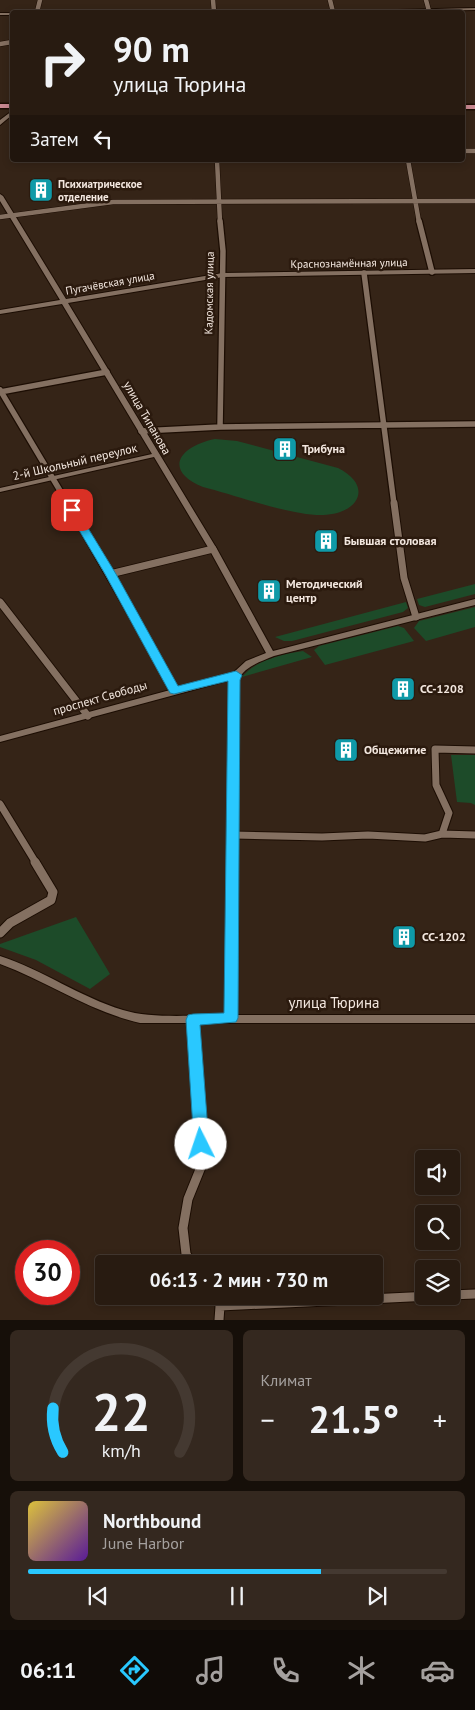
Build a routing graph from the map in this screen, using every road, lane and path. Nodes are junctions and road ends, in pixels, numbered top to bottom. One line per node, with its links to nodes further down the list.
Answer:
1 (475, 9): 2 (street)
2 (460, 10)
3 (10, 115): 4 (street)
4 (0, 123)
5 (217, 162): 10 (street, Кадомская улица)
6 (408, 162): 8 (street)
7 (0, 196): 11 (street, улица Типанова)
8 (417, 200): 9 (street); 10 (street); 14 (street)
9 (475, 200)
10 (218, 201): 11 (street); 16 (street, Кадомская улица)
11 (11, 215): 12 (street); 17 (street, улица Типанова)
12 (0, 217)
13 (475, 271): 14 (street, Краснознамённая улица)
14 (432, 272): 15 (street, Краснознамённая улица)
15 (364, 273): 16 (street, Краснознамённая улица); 22 (street)
16 (223, 275): 17 (street, Пугачёвская улица); 23 (street, Кадомская улица)
17 (62, 301): 18 (street, Пугачёвская улица); 19 (street, улица Типанова)
18 (0, 312)
19 (106, 372): 20 (street); 24 (street, улица Типанова)
20 (0, 391): 26 (street)
21 (475, 424): 22 (street)
22 (384, 425): 23 (street); 32 (street)
23 (220, 427): 24 (street)
24 (141, 432): 25 (street, улица Типанова)
25 (155, 455): 26 (street, 2-й Школьный переулок); 28 (street, улица Типанова)
26 (52, 478): 27 (street, 2-й Школьный переулок); 29 (street)
27 (0, 490)
28 (213, 549): 29 (street); 33 (street, улица Типанова)
29 (110, 574): 35 (street)
30 (0, 602): 36 (street)
31 (475, 602): 32 (street)
32 (416, 617): 33 (street)
33 (271, 654): 34 (street)
34 (236, 675): 35 (street, проспект Свободы); 41 (street)
35 (174, 690): 36 (street, проспект Свободы)
36 (88, 716): 37 (street, проспект Свободы)
37 (0, 739)
38 (475, 750): 40 (street)
39 (0, 804): 43 (street)
40 (442, 834): 41 (street); 42 (street)
41 (234, 835): 45 (street)
42 (475, 835)
43 (0, 933)
44 (0, 960): 47 (street, улица Тюрина)
45 (231, 1018): 46 (street, улица Тюрина); 47 (street, улица Тюрина)
46 (475, 1018)
47 (193, 1020): 48 (street)
48 (187, 1255)
49 (475, 1294): 50 (street)
50 (460, 1295)
51 (415, 1296): 52 (street)
52 (383, 1297)
53 (219, 1305): 54 (street)
54 (219, 1320)

